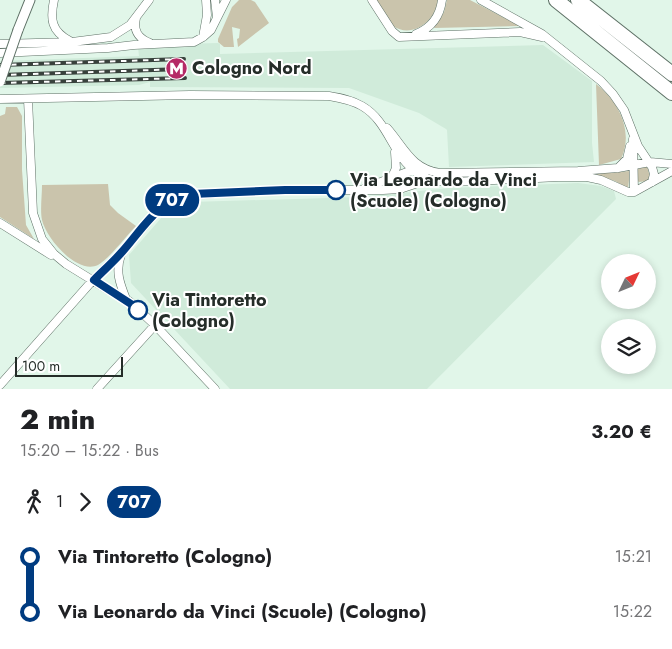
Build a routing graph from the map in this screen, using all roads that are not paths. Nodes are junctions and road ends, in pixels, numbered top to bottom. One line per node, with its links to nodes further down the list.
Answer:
1 (30, 0): 26 (street, bridge)
2 (54, 0): 14 (street)
3 (149, 0): 15 (street)
4 (206, 0): 16 (street)
5 (215, 0): 13 (street)
6 (226, 0): 13 (street)
7 (372, 0): 17 (street)
8 (442, 0): 17 (street)
9 (481, 0): 18 (street)
10 (556, 0): 27 (highway)
11 (578, 0): 25 (highway)
12 (589, 0): 25 (highway)
13 (218, 17): 16 (street)
14 (51, 18): 19 (street); 20 (street)
15 (136, 18): 20 (street); 22 (street)
16 (203, 37): 22 (street)
17 (402, 37): 18 (street)
18 (550, 41): 31 (street)
19 (47, 42): 20 (street); 21 (street); 23 (street)
20 (72, 42)
21 (0, 44)
22 (151, 44): 23 (street)
23 (37, 52): 24 (street)
24 (0, 53)
25 (672, 73)
26 (0, 82)
27 (672, 93)
28 (0, 99): 29 (street)
29 (28, 99): 30 (street); 49 (street)
30 (364, 107): 32 (street); 33 (street)
31 (633, 134): 34 (street); 36 (street); 37 (street)
32 (394, 148): 39 (street); 41 (street)
33 (411, 159): 38 (street); 39 (street)
34 (650, 162): 35 (street); 36 (street); 43 (street)
35 (672, 164)
36 (634, 166): 37 (street); 46 (street)
37 (618, 168): 38 (street)
38 (424, 169): 39 (street)
39 (414, 170): 41 (street); 42 (street); 44 (street)
40 (672, 171): 43 (street)
41 (392, 177): 45 (street)
42 (432, 180): 44 (street); 46 (street)
43 (652, 182): 46 (street)
44 (409, 186): 45 (street)
45 (361, 189): 48 (street)
46 (634, 192)
47 (0, 223): 49 (street)
48 (122, 252): 50 (street); 51 (street)
49 (66, 264): 50 (street)
50 (94, 280): 51 (street); 53 (street)
51 (129, 301): 52 (street)
52 (155, 325): 54 (street); 55 (street)
53 (0, 385)
54 (97, 389)
55 (215, 389)

